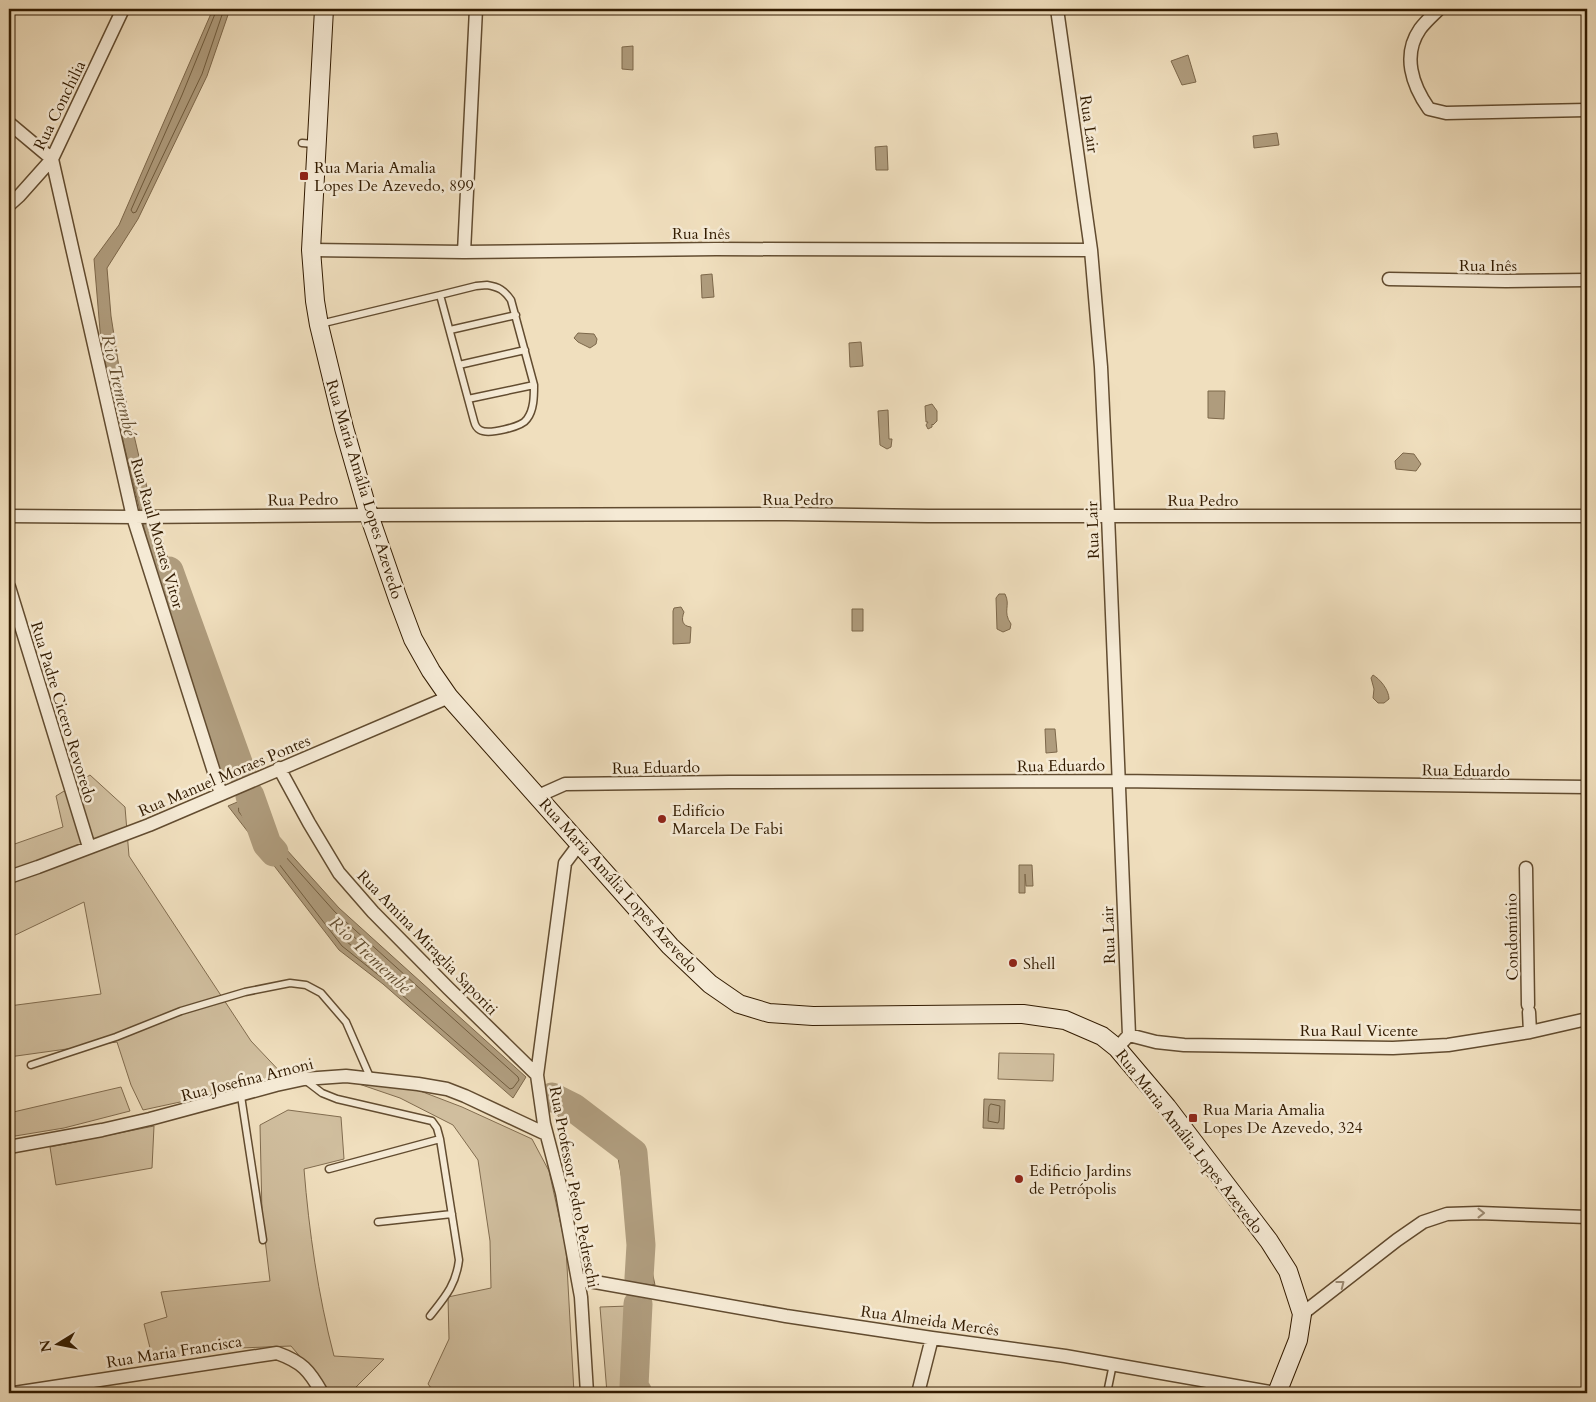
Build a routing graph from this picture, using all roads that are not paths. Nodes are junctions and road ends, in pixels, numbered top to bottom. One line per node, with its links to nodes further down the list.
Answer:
1 (123, 9): 8 (street, Rua Conchilia)
2 (324, 9): 10 (main road, Rua Maria Amália Lopes Azevedo)
3 (476, 9): 12 (street)
4 (1057, 9): 11 (street, Rua Lair)
5 (1439, 9): 6 (street)
6 (1587, 110)
7 (9, 124): 8 (street)
8 (52, 159): 9 (street, Rua Conchilia); 27 (street, Rua Raul Moraes Vitor)
9 (9, 205)
10 (311, 250): 12 (street, Rua Inês); 17 (main road, Rua Maria Amália Lopes Azevedo)
11 (1091, 250): 12 (street, Rua Inês); 24 (street, Rua Lair)
12 (464, 252)
13 (1389, 279): 14 (street, Rua Inês)
14 (1587, 280)
15 (440, 295): 16 (lane); 17 (lane); 18 (lane)
16 (516, 315): 18 (lane); 19 (lane)
17 (319, 325): 23 (main road, Rua Maria Amália Lopes Azevedo)
18 (450, 330): 20 (lane)
19 (525, 350): 20 (lane); 21 (lane)
20 (459, 365): 22 (lane)
21 (534, 385): 22 (lane); 22 (lane)
22 (468, 399)
23 (369, 515): 24 (street, Rua Pedro); 27 (street, Rua Pedro); 29 (main road, Rua Maria Amália Lopes Azevedo)
24 (1108, 515): 26 (street, Rua Pedro); 31 (street, Rua Lair)
25 (9, 516): 27 (street, Rua Pedro)
26 (1587, 516)
27 (136, 517): 33 (street, Rua Raul Moraes Vitor)
28 (9, 587): 36 (street, Rua Padre Cicero Revoredo)
29 (449, 697): 30 (street, Rua Manuel Moraes Pontes); 34 (main road, Rua Maria Amália Lopes Azevedo)
30 (280, 768): 33 (street, Rua Manuel Moraes Pontes); 43 (street, Rua Amina Miraglia Saporiti)
31 (1118, 781): 32 (street, Rua Eduardo); 34 (street, Rua Eduardo); 41 (street, Rua Lair)
32 (1587, 786)
33 (221, 794): 36 (street, Rua Manuel Moraes Pontes)
34 (538, 796): 35 (main road, Rua Maria Amália Lopes Azevedo)
35 (580, 843): 41 (main road, Rua Maria Amália Lopes Azevedo); 43 (street, Rua Professor Pedro Pedreschi)
36 (88, 847): 38 (street, Rua Manuel Moraes Pontes)
37 (1526, 868): 40 (street, Condomínio)
38 (9, 877)
39 (1587, 1019): 40 (street, Rua Raul Vicente)
40 (1530, 1032): 41 (street, Rua Raul Vicente)
41 (1123, 1042): 56 (main road, Rua Maria Amália Lopes Azevedo)
42 (31, 1064): 44 (lane)
43 (537, 1075): 47 (street, Rua Professor Pedro Pedreschi)
44 (370, 1078): 45 (street, Rua Josefina Arnoni); 47 (street, Rua Josefina Arnoni)
45 (304, 1080): 46 (street, Rua Josefina Arnoni); 48 (lane)
46 (241, 1096): 49 (street, Rua Josefina Arnoni); 54 (lane)
47 (546, 1134): 55 (street, Rua Professor Pedro Pedreschi)
48 (440, 1139): 50 (lane); 51 (lane)
49 (9, 1147)
50 (329, 1169)
51 (452, 1214): 53 (lane); 57 (lane)
52 (1587, 1217): 56 (street, one-way to 52)
53 (378, 1222)
54 (263, 1240)
55 (578, 1279): 58 (street, Rua Almeida Mercês); 62 (street, Rua Professor Pedro Pedreschi)
56 (1302, 1314): 65 (main road, Rua Maria Amália Lopes Azevedo)
57 (430, 1316)
58 (932, 1338): 59 (street, Rua Almeida Mercês); 63 (street)
59 (1113, 1364): 64 (lane); 65 (street, Rua Almeida Mercês)
60 (14, 1393): 61 (street, Rua Maria Francisca)
61 (322, 1393)
62 (586, 1393)
63 (918, 1393)
64 (1107, 1393)
65 (1276, 1393)

